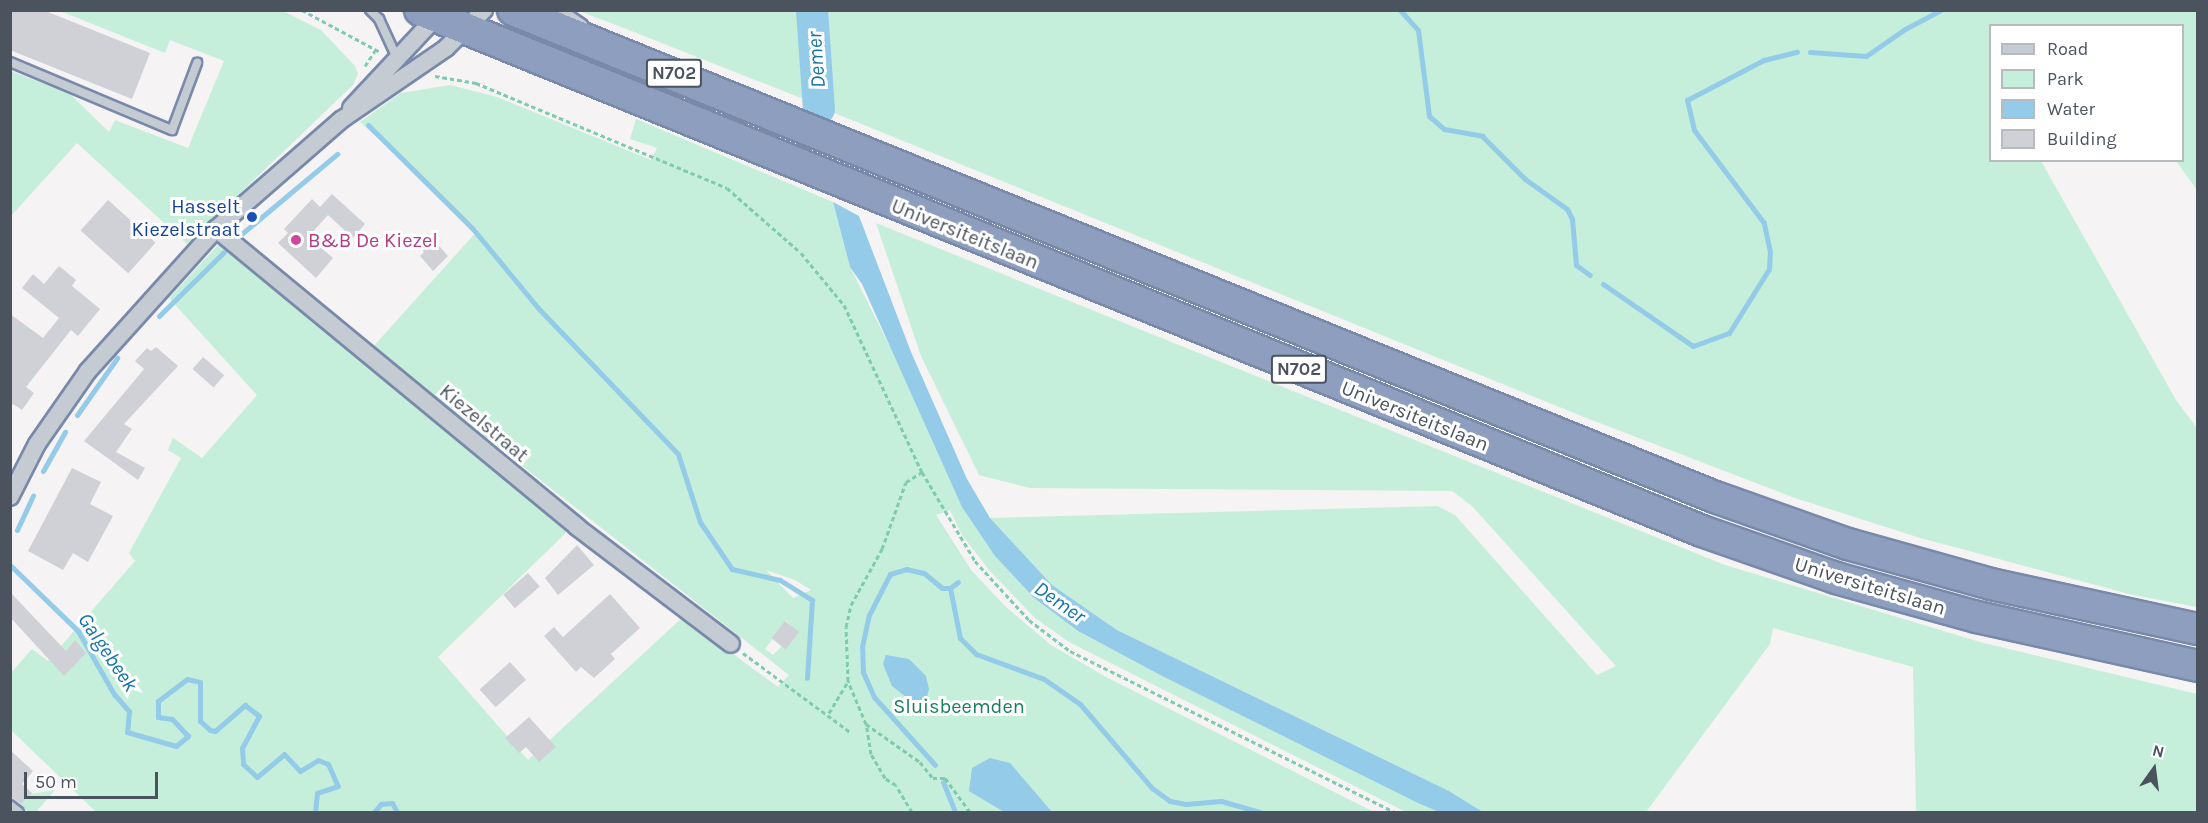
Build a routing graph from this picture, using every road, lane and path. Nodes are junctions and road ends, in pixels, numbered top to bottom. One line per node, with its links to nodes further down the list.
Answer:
1 (302, 10): 7 (path)
2 (370, 10): 8 (lane)
3 (513, 10): 9 (highway, Universiteitslaan / N702)
4 (562, 10): 9 (lane)
5 (433, 13): 6 (highway, Universiteitslaan / N702); 8 (street)
6 (475, 20): 13 (street); 16 (highway, Universiteitslaan / N702)
7 (375, 49)
8 (396, 56): 13 (street)
9 (631, 56): 15 (highway, Universiteitslaan / N702)
10 (10, 62): 11 (lane)
11 (197, 63)
12 (476, 83): 17 (path)
13 (341, 120): 14 (street)
14 (216, 229): 18 (street); 20 (street, Kiezelstraat)
15 (1131, 261): 16 (street); 19 (highway, Universiteitslaan / N702)
16 (1117, 297): 21 (highway, Universiteitslaan / N702)
17 (922, 472): 22 (path); 30 (path)
18 (10, 497)
19 (2198, 628)
20 (731, 644): 23 (path)
21 (2198, 666)
22 (848, 681): 23 (path); 24 (path)
23 (829, 714): 25 (path)
24 (866, 724): 27 (path); 29 (path)
25 (850, 732)
26 (10, 805): 28 (lane)
27 (913, 811)
28 (19, 813)
29 (970, 813)
30 (1394, 813)

